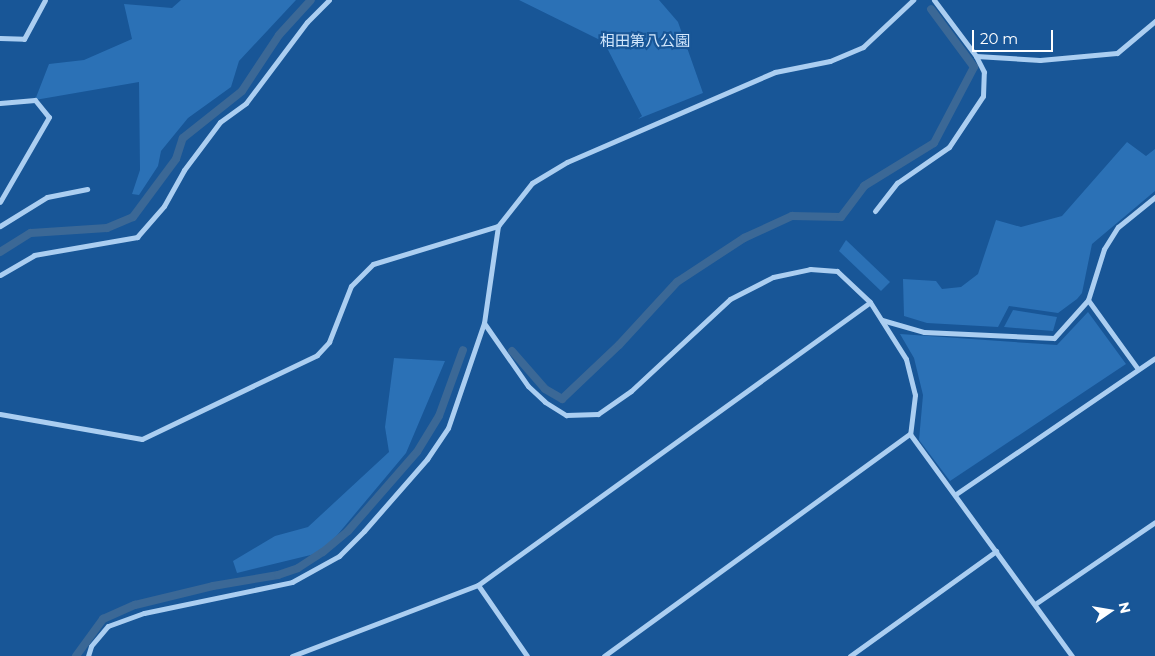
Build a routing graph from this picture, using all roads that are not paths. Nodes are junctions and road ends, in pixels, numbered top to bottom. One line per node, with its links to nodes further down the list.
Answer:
1 (45, 0): 6 (street)
2 (329, 0): 15 (street)
3 (914, 0): 14 (street)
4 (934, 0): 7 (street)
5 (1155, 21): 7 (street)
6 (0, 38)
7 (976, 56): 12 (street)
8 (0, 103): 11 (street)
9 (87, 189): 13 (street)
10 (1155, 197): 16 (street)
11 (0, 202)
12 (874, 211)
13 (0, 226)
14 (498, 226): 19 (street); 22 (street)
15 (0, 274)
16 (1088, 300): 18 (street); 21 (street)
17 (870, 302): 18 (street); 19 (street); 27 (street)
18 (881, 319): 23 (street)
19 (484, 323): 29 (street)
20 (1155, 358): 21 (street)
21 (1138, 369): 24 (street)
22 (0, 414)
23 (910, 434): 24 (street); 32 (street)
24 (956, 494): 26 (street)
25 (1155, 522): 28 (street)
26 (996, 551): 28 (street); 33 (street)
27 (478, 586): 30 (street); 31 (street)
28 (1036, 604): 34 (street)
29 (88, 656)
30 (292, 656)
31 (527, 656)
32 (604, 656)
33 (850, 656)
34 (1072, 656)

